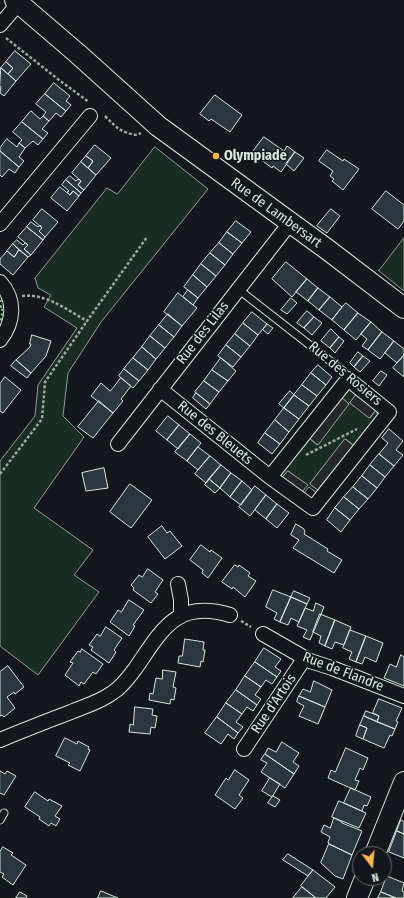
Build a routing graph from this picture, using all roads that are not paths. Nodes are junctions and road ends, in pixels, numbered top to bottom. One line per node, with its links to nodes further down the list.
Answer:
1 (8, 13): 3 (main road, Rue de Lambersart)
2 (95, 112): 4 (street)
3 (290, 223): 6 (street, Rue des Lilas); 7 (main road, Rue de Lambersart)
4 (0, 224)
5 (0, 282): 8 (street)
6 (238, 289): 9 (lane, Rue des Rosiers); 10 (street, Rue des Lilas)
7 (404, 308)
8 (0, 340)
9 (348, 379): 12 (street); 12 (street, Rue des Rosiers)
10 (160, 389): 11 (street, Rue des Lilas); 12 (street, Rue des Bleuets)
11 (118, 444)
12 (275, 472)
13 (178, 584): 15 (street)
14 (230, 615): 15 (street)
15 (181, 616): 19 (street)
16 (264, 634): 17 (street, Rue de Flandre)
17 (304, 659): 18 (street, Rue de Flandre); 20 (street, Rue d'Artois)
18 (404, 696)
19 (0, 740)
20 (244, 749)
21 (404, 782): 24 (main road)
22 (4, 813): 23 (lane)
23 (0, 820)
24 (378, 846)
25 (362, 886): 26 (main road)
26 (357, 898)

